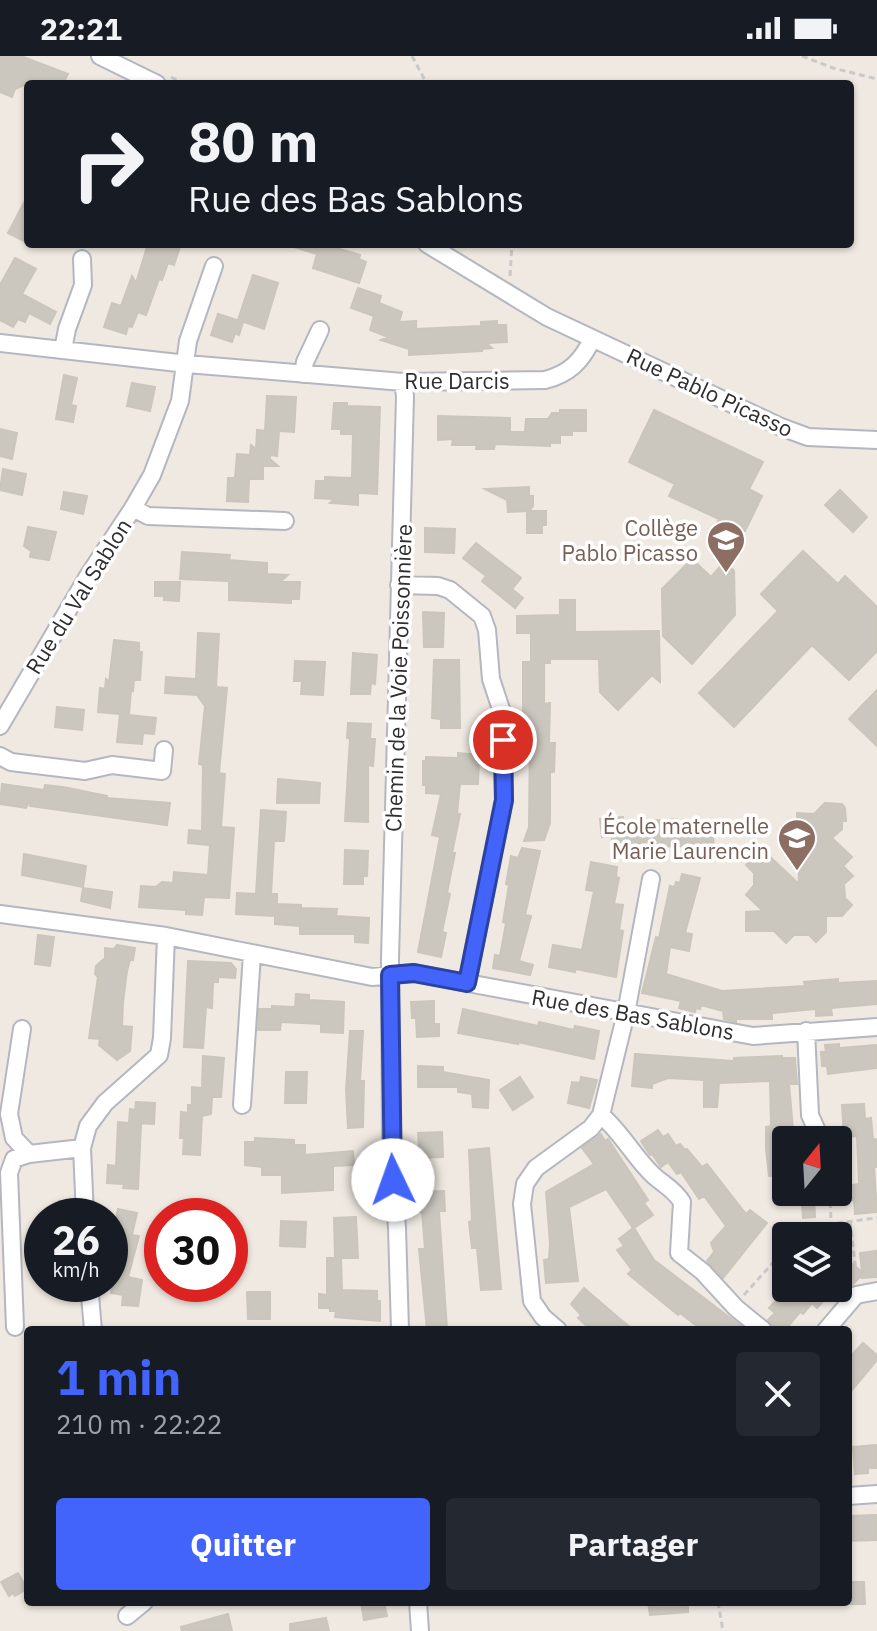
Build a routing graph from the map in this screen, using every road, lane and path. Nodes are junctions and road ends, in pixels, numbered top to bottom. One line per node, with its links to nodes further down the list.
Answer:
1 (100, 56): 5 (street)
2 (412, 56): 6 (path)
3 (802, 56): 4 (path)
4 (877, 79)
5 (149, 80)
6 (425, 80)
7 (434, 248): 13 (street, Rue Pablo Picasso)
8 (512, 248): 11 (path)
9 (82, 259): 15 (street)
10 (214, 266): 16 (street)
11 (510, 281)
12 (320, 330): 17 (street)
13 (592, 339): 18 (street, Rue Darcis); 19 (street, Rue Pablo Picasso)
14 (0, 343): 15 (street, Rue Darcis)
15 (63, 350): 16 (street, Rue Darcis)
16 (187, 364): 17 (street, Rue Darcis); 20 (street, Rue du Val Sablon)
17 (303, 374): 18 (street, Rue Darcis)
18 (403, 382): 22 (street, Chemin de la Voie Poissonnière)
19 (877, 440)
20 (133, 508): 21 (street, Rue du Val Sablon); 23 (street, Rue du Val Sablon)
21 (285, 521)
22 (399, 585): 30 (street, Chemin de la Voie Poissonnière); 31 (street)
23 (0, 726)
24 (164, 750): 25 (street)
25 (0, 756)
26 (651, 879): 32 (street)
27 (0, 914): 28 (street, Rue des Bas Sablons)
28 (166, 936): 29 (street, Rue des Bas Sablons); 39 (street)
29 (252, 954): 30 (street, Rue des Bas Sablons); 36 (street)
30 (390, 975): 31 (street, Rue des Bas Sablons); 52 (street, Chemin de la Voie Poissonnière)
31 (467, 983): 32 (street, Rue des Bas Sablons)
32 (626, 1013): 35 (street, Rue des Bas Sablons); 37 (street)
33 (877, 1027): 35 (street, Rue des Bas Sablons)
34 (22, 1029): 40 (street)
35 (806, 1031): 38 (street)
36 (242, 1105)
37 (601, 1115): 50 (street); 53 (street)
38 (815, 1126)
39 (82, 1148): 40 (street); 41 (street)
40 (29, 1154): 56 (street)
41 (84, 1198)
42 (830, 1206): 45 (path)
43 (877, 1218): 44 (path)
44 (850, 1221): 45 (path); 47 (path)
45 (831, 1222)
46 (772, 1263): 50 (path)
47 (858, 1284)
48 (877, 1291): 55 (street)
49 (91, 1302): 51 (street)
50 (736, 1308): 54 (street)
51 (93, 1326)
52 (400, 1326)
53 (553, 1326)
54 (758, 1326)
55 (829, 1326)
56 (15, 1327)
57 (877, 1494): 58 (street)
58 (852, 1496)
59 (139, 1606): 62 (street)
60 (418, 1606): 63 (street)
61 (719, 1606): 64 (path)
62 (127, 1616)
63 (420, 1631)
64 (723, 1631)

